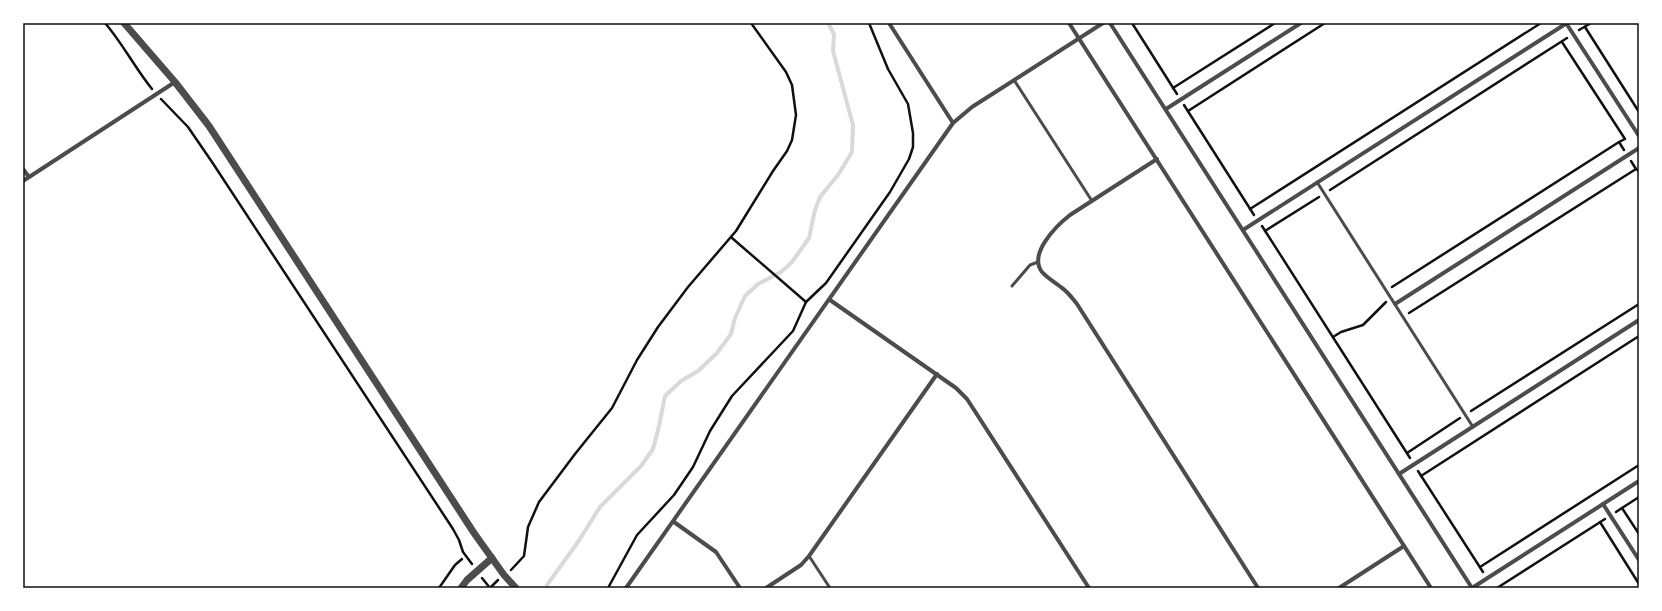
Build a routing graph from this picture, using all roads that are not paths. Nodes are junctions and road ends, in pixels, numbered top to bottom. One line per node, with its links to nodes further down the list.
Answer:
1 (124, 23): 10 (street)
2 (889, 23): 12 (street)
3 (1070, 23): 8 (street)
4 (1103, 23): 8 (street)
5 (1110, 23): 11 (street)
6 (1567, 23): 13 (street); 19 (street)
7 (1298, 24): 11 (street)
8 (1079, 38): 9 (street); 15 (street)
9 (1014, 80): 12 (street); 20 (lane)
10 (175, 82): 17 (street); 35 (street)
11 (1166, 109): 21 (street)
12 (953, 123): 24 (street)
13 (1639, 136)
14 (1639, 148): 25 (street)
15 (1157, 159): 20 (street); 33 (street)
16 (23, 169): 17 (street)
17 (28, 178): 18 (street)
18 (23, 181)
19 (1317, 182): 21 (street); 25 (lane)
20 (1092, 201): 22 (street)
21 (1243, 230): 29 (street)
22 (1038, 262): 23 (lane); 44 (street)
23 (1012, 286)
24 (830, 300): 27 (street); 32 (street)
25 (1395, 304): 28 (lane)
26 (1639, 320): 28 (street)
27 (937, 374): 34 (street); 43 (street)
28 (1473, 427): 29 (street)
29 (1399, 474): 47 (street)
30 (1639, 481): 31 (street)
31 (1603, 504): 36 (street); 47 (street)
32 (674, 522): 39 (street); 40 (street)
33 (1404, 546): 45 (street); 46 (street)
34 (809, 556): 41 (street); 42 (lane)
35 (492, 558): 37 (street); 38 (street)
36 (1639, 560)
37 (461, 588)
38 (516, 588)
39 (626, 588)
40 (740, 588)
41 (766, 588)
42 (830, 588)
43 (1089, 588)
44 (1258, 588)
45 (1339, 588)
46 (1431, 588)
47 (1472, 588)

